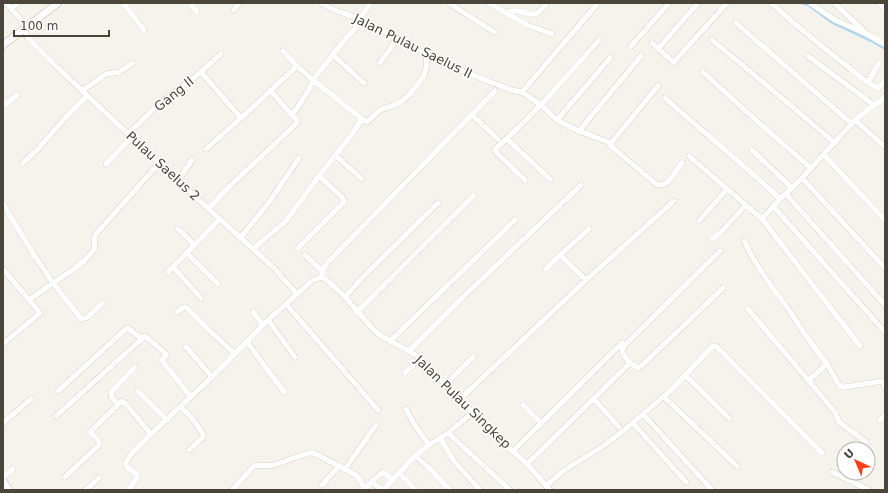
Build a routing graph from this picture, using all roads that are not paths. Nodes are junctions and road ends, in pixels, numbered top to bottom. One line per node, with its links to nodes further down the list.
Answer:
1 (6, 3): 20 (street)
2 (18, 3): 20 (street)
3 (58, 3): 27 (street)
4 (123, 3): 28 (street)
5 (190, 3): 23 (street)
6 (239, 3): 22 (street)
7 (321, 3): 25 (street, Jalan Pulau Saelus II)
8 (371, 3): 25 (street)
9 (449, 3): 29 (street)
10 (489, 3): 24 (street)
11 (547, 3): 24 (street)
12 (598, 3): 63 (street)
13 (669, 3): 40 (street)
14 (698, 3): 41 (street)
15 (728, 3): 41 (street)
16 (771, 3): 56 (street)
17 (810, 3): 32 (street)
18 (834, 3): 32 (street)
19 (878, 3): 21 (street)
20 (11, 9): 27 (street)
21 (885, 9)
22 (234, 10)
23 (196, 12)
24 (507, 14): 31 (street)
25 (360, 18): 34 (street, Jalan Pulau Saelus II); 44 (street)
26 (736, 23): 76 (street)
27 (26, 27): 30 (street); 33 (street, Pulau Saelus 2)
28 (144, 30)
29 (494, 32)
30 (17, 34): 33 (street, Pulau Saelus 2); 39 (street)
31 (552, 34)
32 (867, 34): 38 (street)
33 (28, 38): 60 (street, Pulau Saelus 2)
34 (397, 39): 45 (street, Jalan Pulau Saelus II); 50 (street)
35 (599, 40): 70 (street)
36 (712, 40): 82 (street)
37 (652, 43): 41 (street)
38 (885, 44)
39 (3, 45)
40 (631, 46)
41 (658, 49)
42 (283, 50): 52 (street)
43 (221, 54): 53 (street, Gang II)
44 (333, 55): 55 (street); 58 (street)
45 (426, 55): 63 (street, Jalan Pulau Saelus II); 74 (street)
46 (641, 56): 77 (street)
47 (808, 56): 68 (street)
48 (610, 58): 75 (street)
49 (133, 63): 60 (street)
50 (380, 63)
51 (879, 64): 56 (street)
52 (297, 66): 55 (street); 61 (street)
53 (201, 72): 73 (street); 78 (street, Gang II)
54 (703, 72): 95 (street)
55 (313, 80): 71 (street); 74 (street)
56 (868, 82): 57 (street)
57 (885, 82)
58 (364, 83)
59 (658, 86): 81 (street)
60 (82, 91): 65 (street, Pulau Saelus 2)
61 (270, 91): 71 (street); 73 (street)
62 (495, 91): 72 (street)
63 (522, 92): 70 (street, Jalan Pulau Saelus II)
64 (17, 95): 69 (street)
65 (87, 96): 78 (street, Pulau Saelus 2); 91 (street)
66 (665, 98): 107 (street)
67 (884, 101): 68 (street)
68 (874, 105): 76 (street)
69 (3, 106)
70 (541, 106): 75 (street, Jalan Pulau Saelus II); 79 (street)
71 (291, 115): 113 (street)
72 (472, 115): 80 (street); 136 (street)
73 (241, 118): 84 (street)
74 (362, 119): 86 (street)
75 (557, 120): 77 (street, Jalan Pulau Saelus II)
76 (854, 122): 82 (street); 83 (street)
77 (579, 131): 81 (street, Jalan Pulau Saelus II)
78 (130, 136): 92 (street, Pulau Saelus 2); 94 (street, Gang II)
79 (507, 139): 99 (street); 100 (street)
80 (498, 140)
81 (611, 143): 93 (street)
82 (835, 143): 87 (street)
83 (885, 147)
84 (206, 149)
85 (752, 150): 103 (street)
86 (335, 155): 96 (street); 98 (street)
87 (824, 155): 95 (street); 117 (street)
88 (690, 156): 104 (street)
89 (299, 158): 121 (street)
90 (192, 160): 101 (street)
91 (23, 163)
92 (159, 163): 101 (street, Pulau Saelus 2); 138 (street)
93 (682, 163)
94 (106, 164)
95 (811, 168): 97 (street)
96 (319, 176): 125 (street); 126 (street)
97 (802, 178): 103 (street); 132 (street)
98 (362, 179)
99 (550, 179)
100 (525, 180)
101 (178, 181): 113 (street, Pulau Saelus 2)
102 (581, 185): 162 (street)
103 (792, 188): 105 (street)
104 (727, 189): 111 (street); 118 (street)
105 (786, 194): 107 (street); 147 (street)
106 (473, 196): 151 (street)
107 (780, 199): 112 (street)
108 (674, 201): 137 (street)
109 (438, 203): 142 (street)
110 (3, 204): 138 (street)
111 (746, 205): 115 (street); 122 (street)
112 (773, 206): 115 (street); 155 (street)
113 (209, 208): 114 (street, Pulau Saelus 2)
114 (220, 219): 121 (street, Pulau Saelus 2); 124 (street)
115 (762, 219): 160 (street)
116 (515, 220): 158 (street)
117 (885, 220)
118 (699, 221)
119 (178, 229): 124 (street)
120 (590, 229): 130 (street)
121 (241, 237): 126 (street, Pulau Saelus 2)
122 (712, 239)
123 (744, 241): 168 (street)
124 (195, 245): 128 (street)
125 (298, 248)
126 (253, 249): 141 (street, Pulau Saelus 2)
127 (720, 251): 167 (street)
128 (187, 253): 131 (street); 139 (street)
129 (305, 255): 136 (street, Jalan Pulau Singkep)
130 (560, 255): 133 (street); 137 (street)
131 (173, 267): 135 (street); 143 (street)
132 (885, 268)
133 (546, 269)
134 (3, 270): 144 (street)
135 (168, 272)
136 (322, 274): 141 (street); 142 (street, Jalan Pulau Singkep)
137 (586, 280): 183 (street)
138 (53, 283): 144 (street); 145 (street)
139 (218, 284)
140 (723, 288): 167 (street)
141 (298, 294): 146 (street)
142 (345, 297): 151 (street, Jalan Pulau Singkep)
143 (201, 298)
144 (29, 300): 157 (street)
145 (102, 303)
146 (286, 304): 152 (street); 187 (street)
147 (885, 306)
148 (748, 309): 173 (street)
149 (178, 312): 163 (street)
150 (253, 312): 153 (street)
151 (357, 312): 158 (street, Jalan Pulau Singkep)
152 (268, 320): 153 (street); 164 (street)
153 (263, 325): 159 (street)
154 (636, 330): 198 (street)
155 (885, 332)
156 (142, 339): 176 (street); 179 (street); 192 (street)
157 (4, 341)
158 (390, 341): 162 (street, Jalan Pulau Singkep)
159 (247, 342): 163 (street); 178 (street)
160 (860, 346)
161 (186, 347): 172 (street)
162 (409, 351): 166 (street, Jalan Pulau Singkep)
163 (235, 354): 172 (street)
164 (295, 357)
165 (473, 357): 174 (street)
166 (420, 358): 170 (street); 174 (street, Jalan Pulau Singkep)
167 (630, 363): 182 (street)
168 (827, 364): 173 (street); 175 (street)
169 (135, 367): 184 (street)
170 (405, 373)
171 (686, 376): 180 (street); 193 (street); 208 (street)
172 (212, 377): 179 (street)
173 (808, 380): 204 (street)
174 (446, 385): 183 (street, Jalan Pulau Singkep)
175 (885, 388)
176 (58, 391)
177 (138, 392): 194 (street)
178 (284, 392)
179 (191, 397): 186 (street)
180 (664, 397): 190 (street); 212 (street)
181 (31, 399): 196 (street)
182 (594, 399): 200 (street); 210 (street)
183 (459, 400): 189 (street, Jalan Pulau Singkep)
184 (118, 404): 202 (street); 217 (street)
185 (523, 406): 198 (street)
186 (181, 407): 194 (street); 206 (street)
187 (378, 410)
188 (406, 410): 205 (street)
189 (472, 413): 201 (street); 207 (street, Jalan Pulau Singkep)
190 (643, 414): 197 (street); 234 (street)
191 (885, 414): 195 (street)
192 (56, 416)
193 (729, 418)
194 (167, 420): 202 (street)
195 (880, 420)
196 (3, 423)
197 (633, 423): 222 (street); 224 (street)
198 (540, 424): 207 (street)
199 (376, 425): 214 (street)
200 (619, 427)
201 (448, 433): 203 (street); 233 (street)
202 (151, 434): 227 (street)
203 (440, 438): 205 (street); 232 (street)
204 (865, 441)
205 (429, 445): 209 (street)
206 (189, 450)
207 (513, 451): 210 (street, Jalan Pulau Singkep)
208 (822, 453)
209 (415, 456): 216 (street); 231 (street)
210 (527, 464): 224 (street, Jalan Pulau Singkep)
211 (339, 466): 214 (street); 223 (street); 228 (street)
212 (737, 466)
213 (13, 469): 220 (street)
214 (345, 469): 221 (street)
215 (832, 472): 235 (street)
216 (400, 473): 219 (street); 230 (street)
217 (65, 476)
218 (99, 478): 226 (street)
219 (393, 480): 221 (street); 229 (street)
220 (3, 481): 225 (street)
221 (371, 482): 229 (street)
222 (686, 482)
223 (322, 485)
224 (548, 488)
225 (9, 490)
226 (86, 490)
227 (128, 490)
228 (232, 490)
229 (383, 490)
230 (416, 490)
231 (450, 490)
232 (480, 490)
233 (510, 490)
234 (712, 490)
235 (869, 490)

